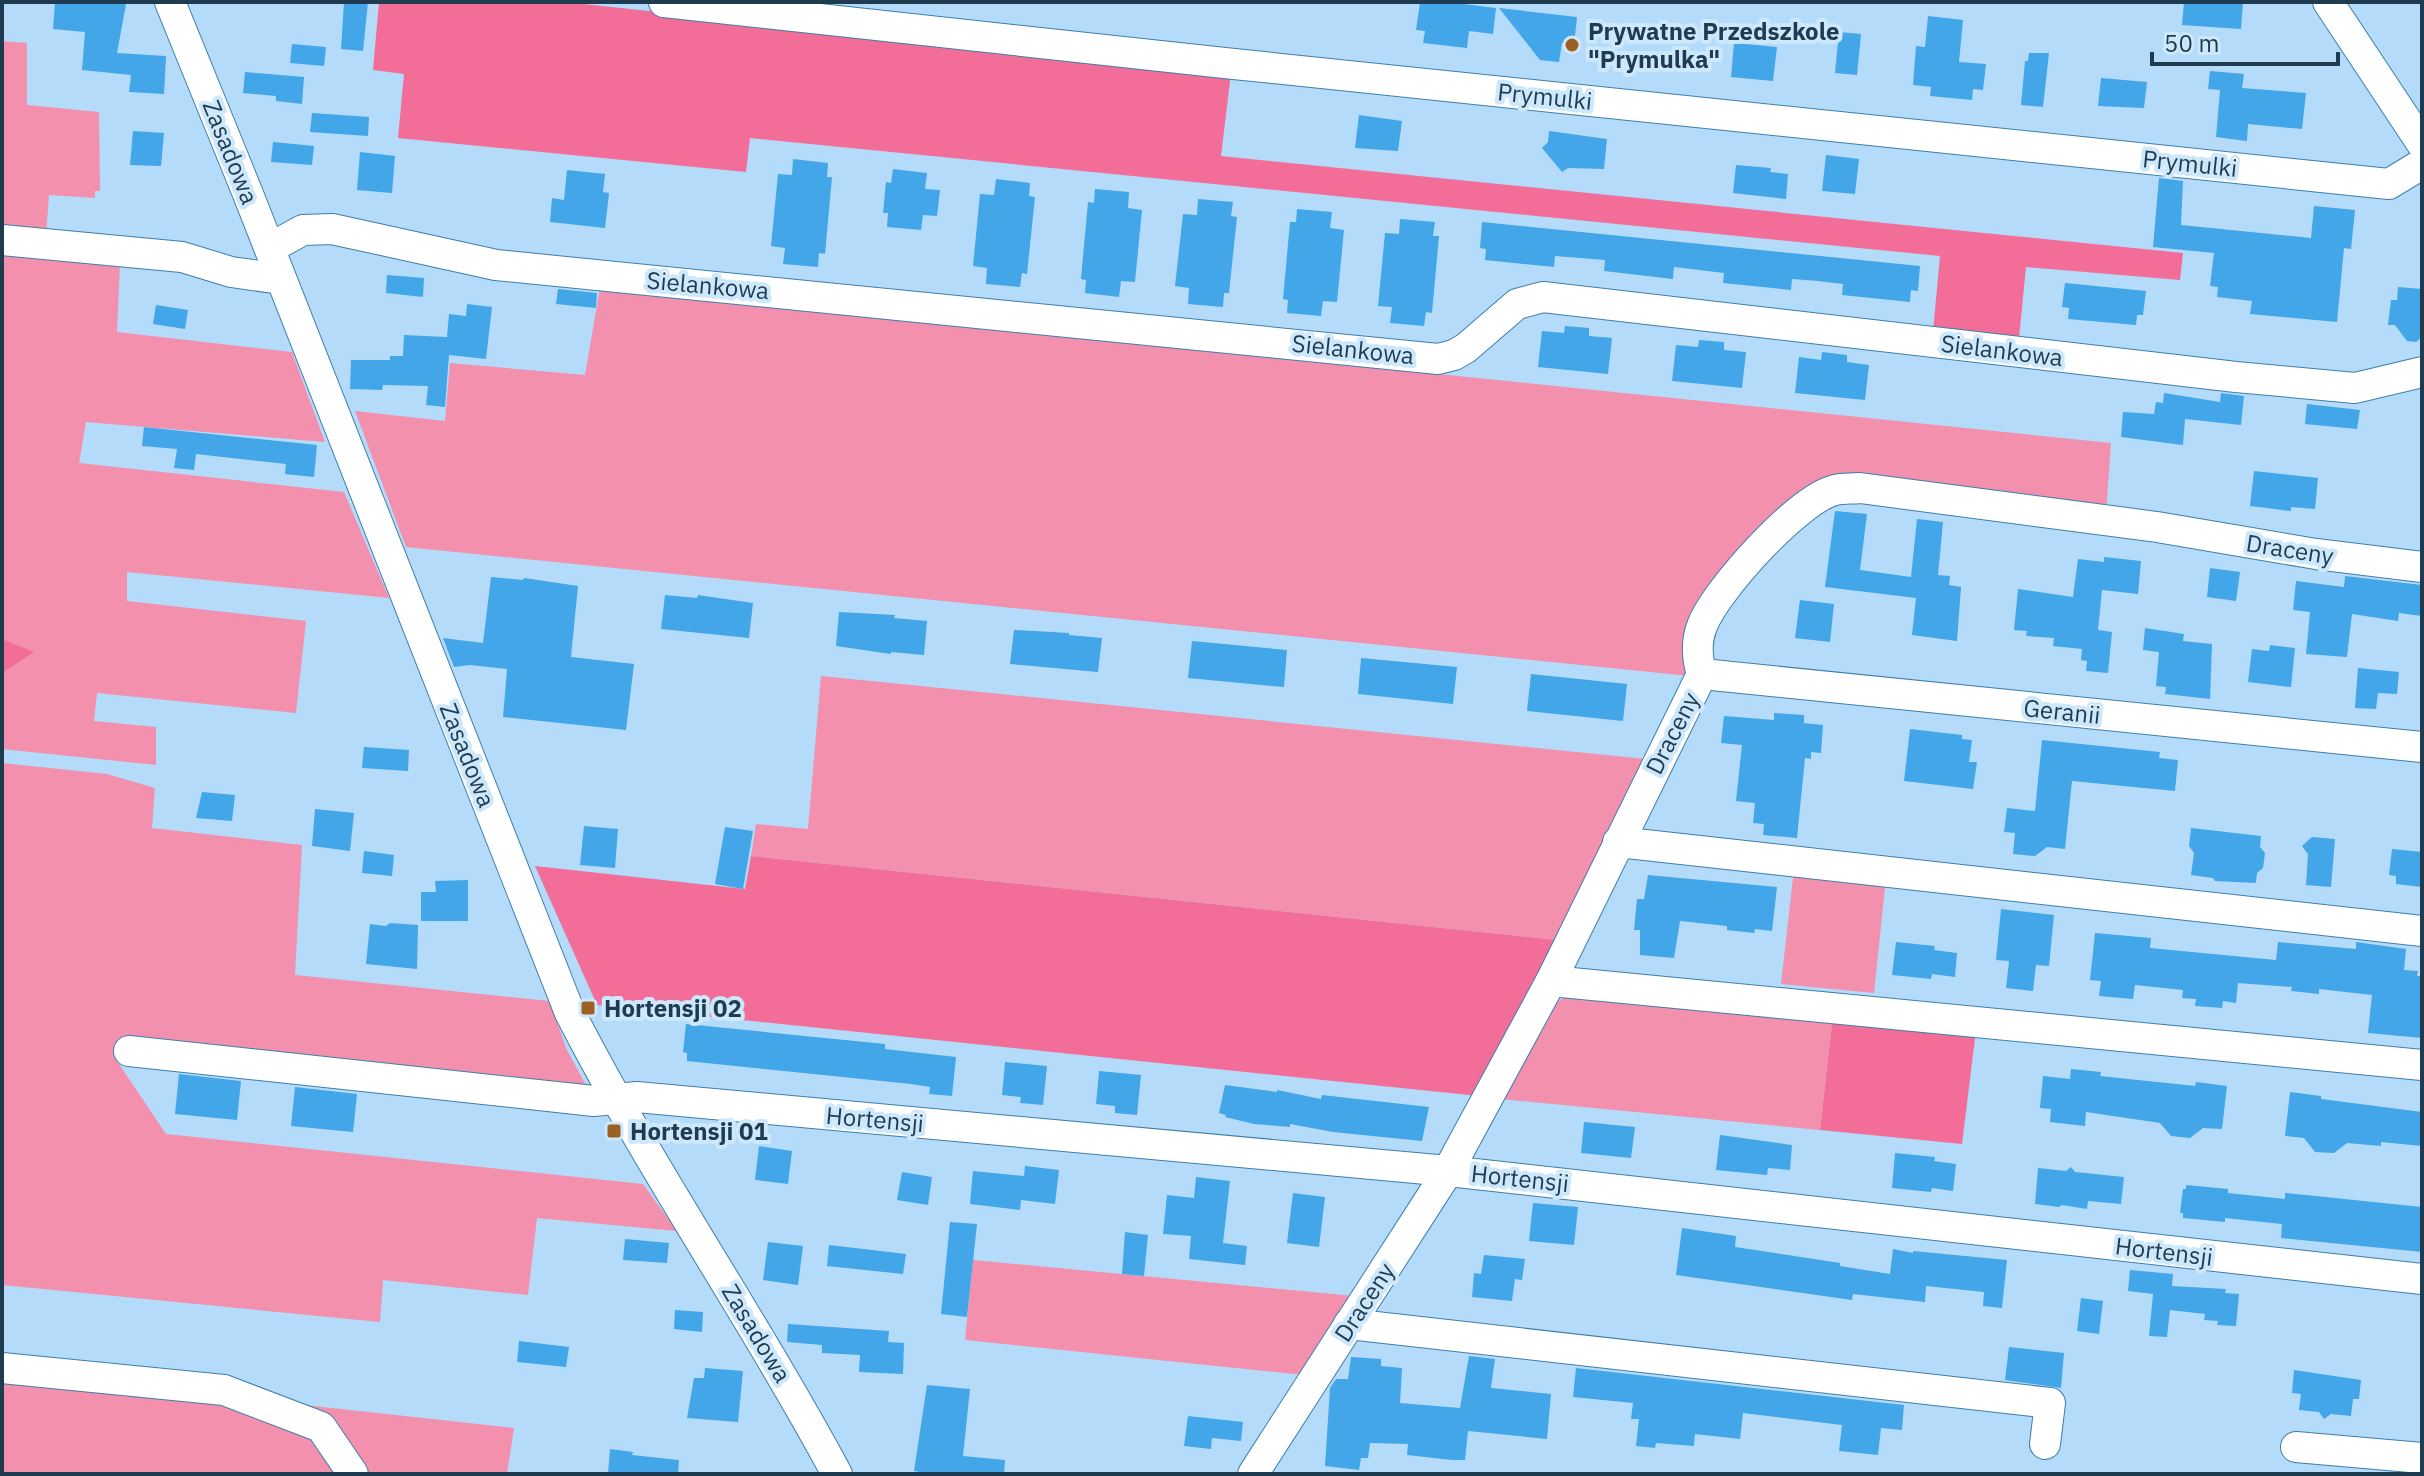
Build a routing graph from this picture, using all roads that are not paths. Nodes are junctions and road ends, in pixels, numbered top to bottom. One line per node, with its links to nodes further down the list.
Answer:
1 (170, 2): 7 (street, Zasadowa)
2 (664, 2): 5 (street, Prymulki)
3 (2328, 2): 4 (street)
4 (2422, 144)
5 (2422, 164)
6 (2, 240): 8 (street)
7 (270, 248): 8 (street, Zasadowa); 9 (street, Sielankowa)
8 (281, 279): 18 (street, Zasadowa)
9 (2422, 372)
10 (2422, 567): 11 (street, Draceny)
11 (1702, 674): 12 (street, Geranii); 13 (street, Draceny)
12 (2422, 747)
13 (1618, 842): 14 (street); 15 (street, Draceny)
14 (2422, 931)
15 (1551, 981): 17 (street); 19 (street, Draceny)
16 (129, 1051): 18 (street, Hortensji)
17 (2422, 1065)
18 (616, 1098): 19 (street, Hortensji); 27 (street, Zasadowa)
19 (1448, 1171): 20 (street, Hortensji); 21 (street, Draceny)
20 (2422, 1279)
21 (1349, 1324): 23 (street); 28 (street, Draceny)
22 (2, 1368): 26 (street)
23 (2045, 1444)
24 (2296, 1447): 25 (street)
25 (2422, 1458)
26 (353, 1474)
27 (837, 1474)
28 (1253, 1474)

